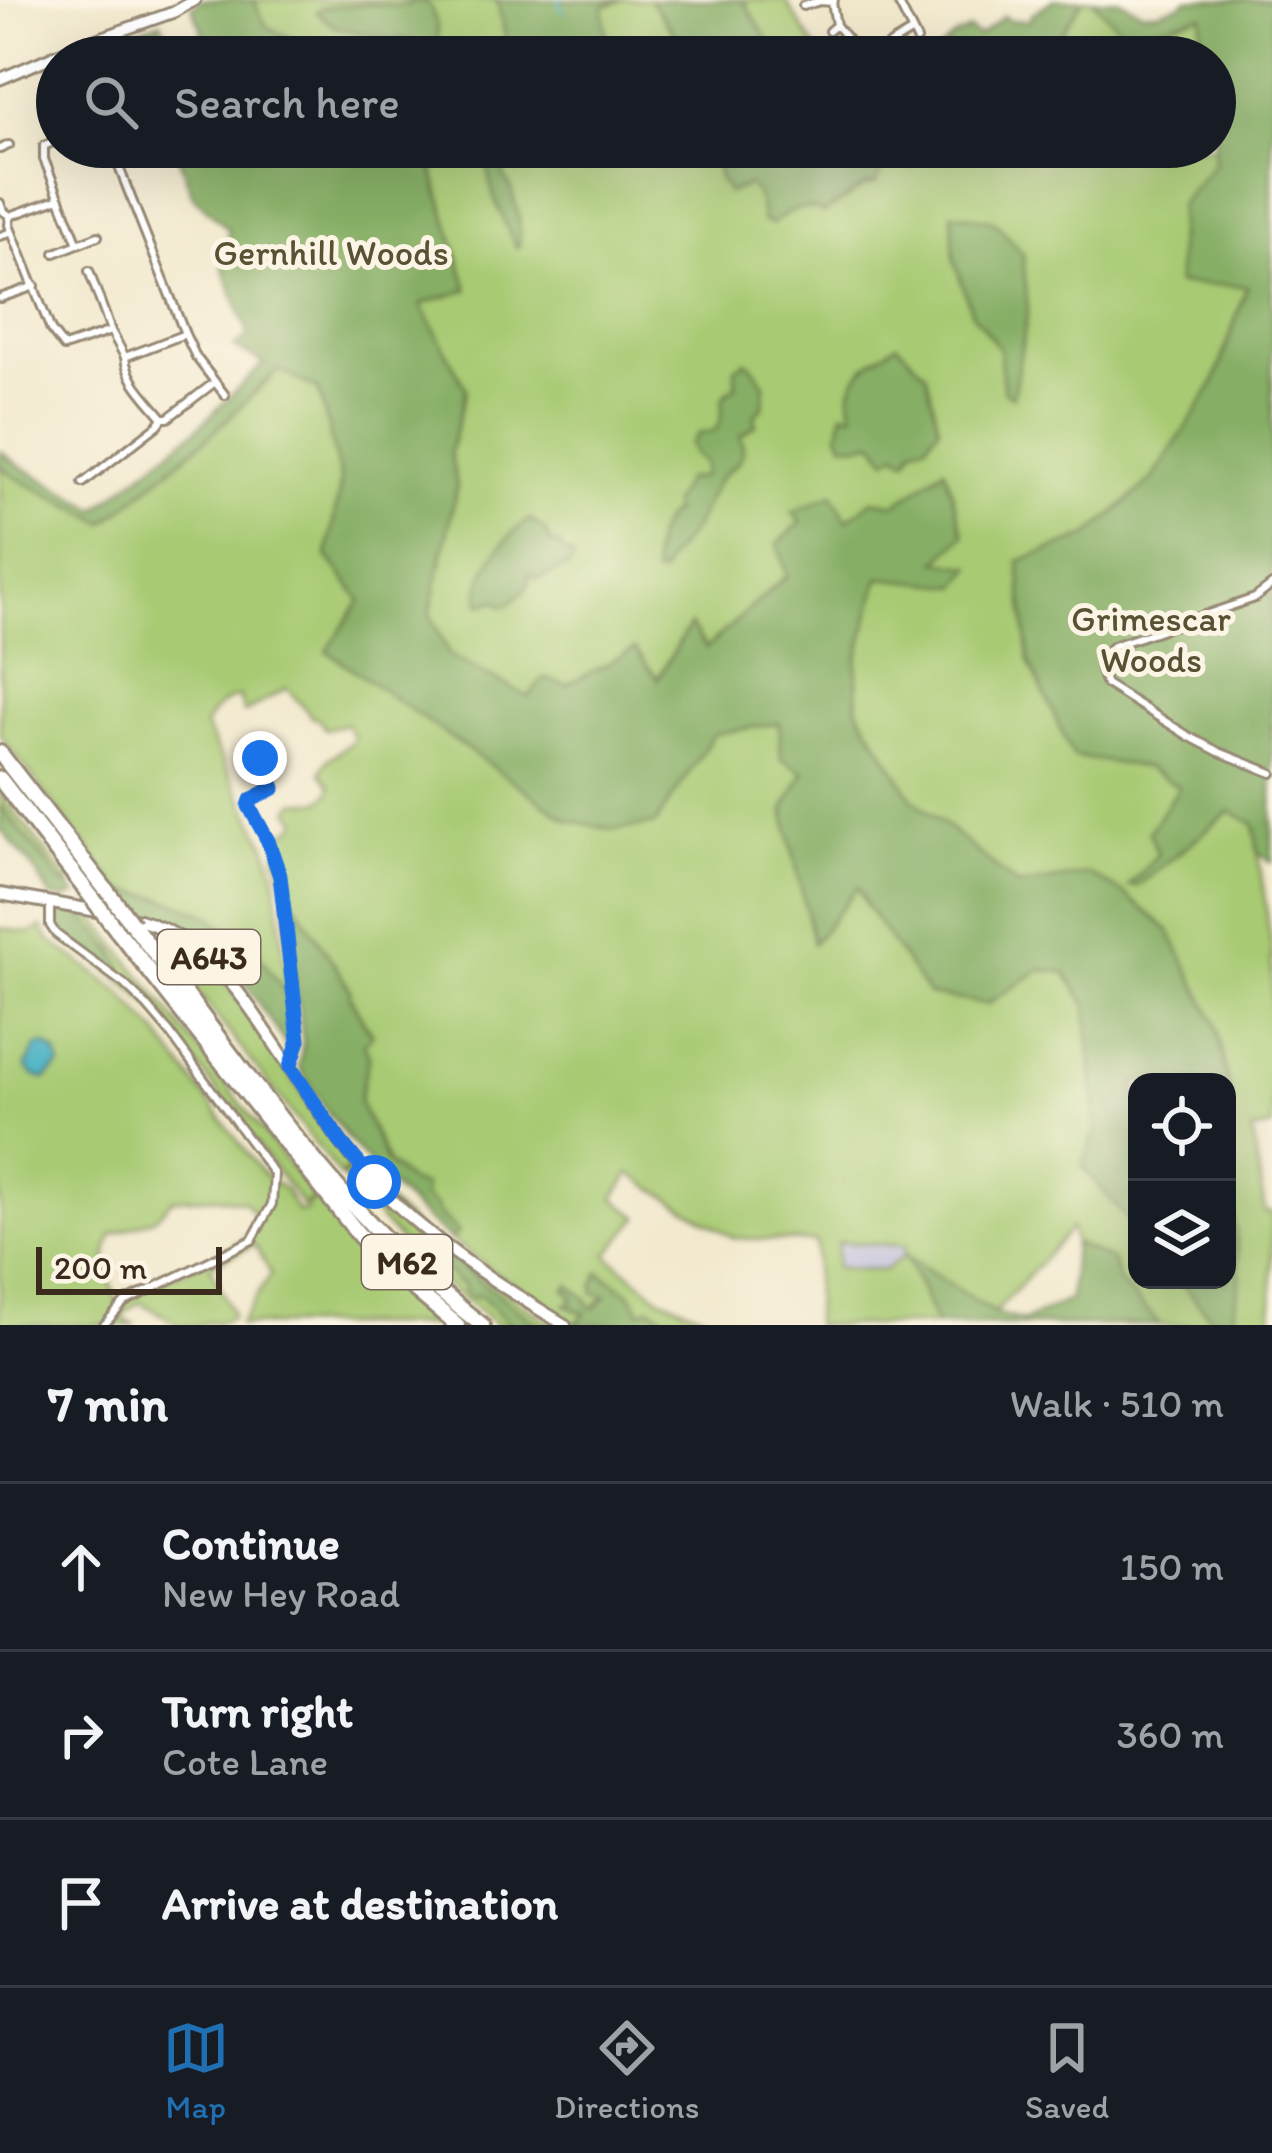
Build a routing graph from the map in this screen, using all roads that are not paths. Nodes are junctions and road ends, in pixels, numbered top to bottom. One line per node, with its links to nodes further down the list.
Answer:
1 (897, 0): 5 (street)
2 (198, 1): 6 (street)
3 (833, 1): 4 (street); 7 (street)
4 (802, 6)
5 (911, 32): 8 (street); 9 (street)
6 (117, 36)
7 (843, 36)
8 (904, 36)
9 (914, 36)
10 (36, 66): 11 (street)
11 (0, 79)
12 (48, 168): 14 (street)
13 (118, 168): 26 (street)
14 (60, 198): 16 (street); 20 (street)
15 (0, 203): 16 (street)
16 (10, 216): 17 (street)
17 (11, 232): 18 (street); 23 (street)
18 (0, 236)
19 (98, 236): 20 (street)
20 (78, 244): 21 (street)
21 (55, 253)
22 (89, 271): 25 (street)
23 (35, 286): 24 (street); 25 (street)
24 (0, 298)
25 (111, 331): 27 (street)
26 (184, 334): 27 (street); 28 (street)
27 (125, 357): 30 (street)
28 (215, 382): 29 (street); 30 (street)
29 (225, 395)
30 (163, 418): 31 (street)
31 (83, 483)
32 (1272, 585): 35 (street)
33 (0, 753): 42 (highway, M62, bridge)
34 (260, 758): 39 (street)
35 (1272, 772)
36 (0, 779): 41 (highway, M62, bridge)
37 (0, 894): 38 (main road, A643)
38 (51, 901): 39 (main road, A643); 40 (street)
39 (290, 1067): 43 (main road, A643)
40 (104, 1325)
41 (457, 1325)
42 (482, 1325)
43 (566, 1325)

